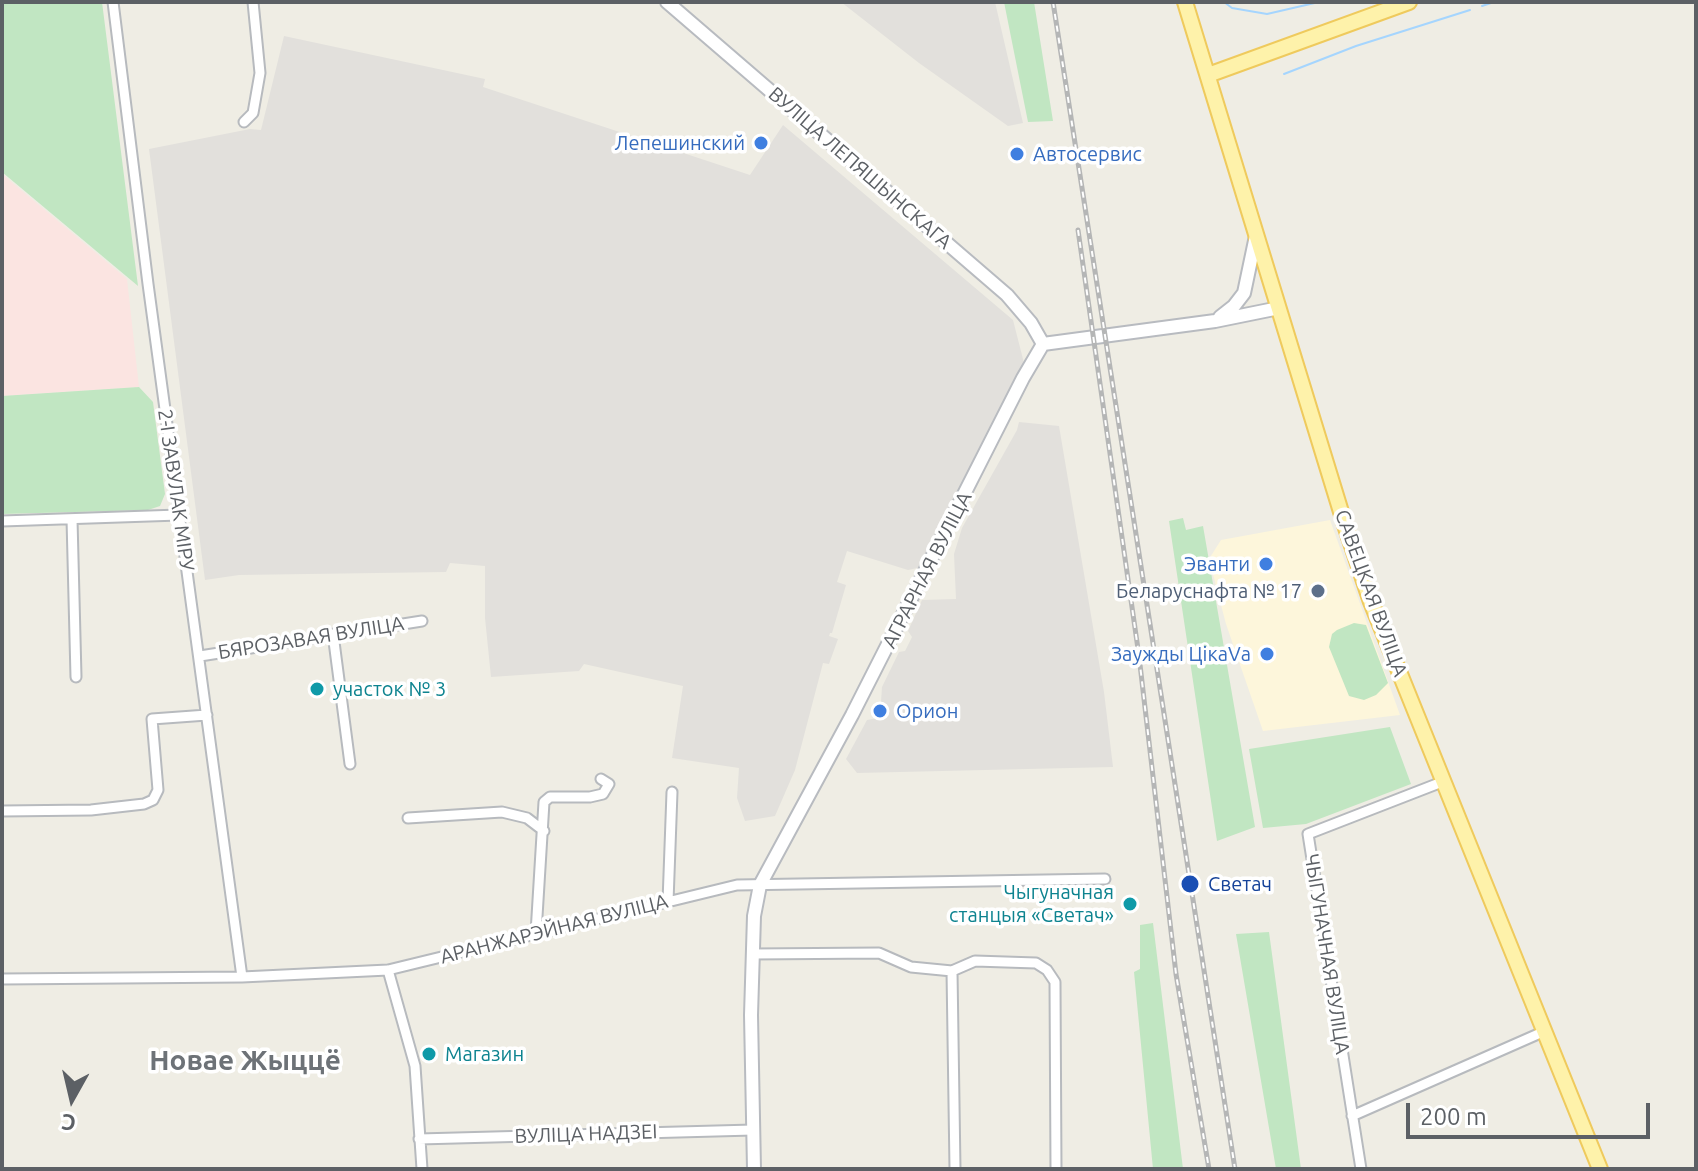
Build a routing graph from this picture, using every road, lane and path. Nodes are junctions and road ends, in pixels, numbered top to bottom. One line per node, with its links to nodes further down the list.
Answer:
1 (113, 2): 12 (street, 2-І ЗАВУЛАК МІРУ)
2 (253, 2): 7 (street)
3 (667, 2): 11 (street, ВУЛІЦА ЛЕПЯШЫНСКАГА)
4 (1185, 2): 6 (main road, САВЕЦКАЯ ВУЛІЦА)
5 (1409, 2): 6 (main road)
6 (1208, 75): 8 (main road, САВЕЦКАЯ ВУЛІЦА)
7 (244, 122)
8 (1256, 236): 9 (main road, САВЕЦКАЯ ВУЛІЦА); 10 (street)
9 (1279, 308): 10 (street); 22 (main road, САВЕЦКАЯ ВУЛІЦА)
10 (1215, 321): 11 (street)
11 (1043, 344): 28 (street, АГРАРНАЯ ВУЛІЦА)
12 (179, 515): 13 (street); 17 (street, 2-І ЗАВУЛАК МІРУ)
13 (72, 519): 14 (street); 18 (street)
14 (2, 521)
15 (422, 621): 16 (street, БЯРОЗАВАЯ ВУЛІЦА)
16 (333, 634): 17 (street, БЯРОЗАВАЯ ВУЛІЦА); 20 (street)
17 (200, 656): 19 (street, 2-І ЗАВУЛАК МІРУ)
18 (76, 677)
19 (207, 715): 24 (street); 34 (street, 2-І ЗАВУЛАК МІРУ)
20 (350, 764)
21 (601, 779): 26 (street)
22 (1442, 782): 36 (main road, САВЕЦКАЯ ВУЛІЦА); 37 (street, ЧЫГУНАЧНАЯ ВУЛІЦА)
23 (672, 792): 29 (street)
24 (2, 811)
25 (408, 818): 26 (street)
26 (544, 831): 30 (street)
27 (1105, 879): 28 (street, АРАНЖАРЭЙНАЯ ВУЛІЦА)
28 (760, 885): 29 (street, АРАНЖАРЭЙНАЯ ВУЛІЦА); 31 (street, АГРАРНАЯ ВУЛІЦА)
29 (668, 902): 30 (street, АРАНЖАРЭЙНАЯ ВУЛІЦА)
30 (536, 933): 32 (street, АРАНЖАРЭЙНАЯ ВУЛІЦА)
31 (753, 954): 33 (street); 38 (street, АГРАРНАЯ ВУЛІЦА)
32 (388, 970): 34 (street, АРАНЖАРЭЙНАЯ ВУЛІЦА); 39 (street)
33 (952, 971): 42 (street); 43 (street)
34 (242, 977): 35 (street, АРАНЖАРЭЙНАЯ ВУЛІЦА)
35 (2, 979)
36 (1545, 1031): 37 (street); 45 (main road, САВЕЦКАЯ ВУЛІЦА)
37 (1352, 1116): 44 (street, ЧЫГУНАЧНАЯ ВУЛІЦА)
38 (753, 1130): 39 (street, ВУЛІЦА НАДЗЕІ); 41 (street, АГРАРНАЯ ВУЛІЦА)
39 (419, 1139): 40 (street)
40 (422, 1169)
41 (754, 1169)
42 (955, 1169)
43 (1056, 1169)
44 (1361, 1169)
45 (1600, 1169)

